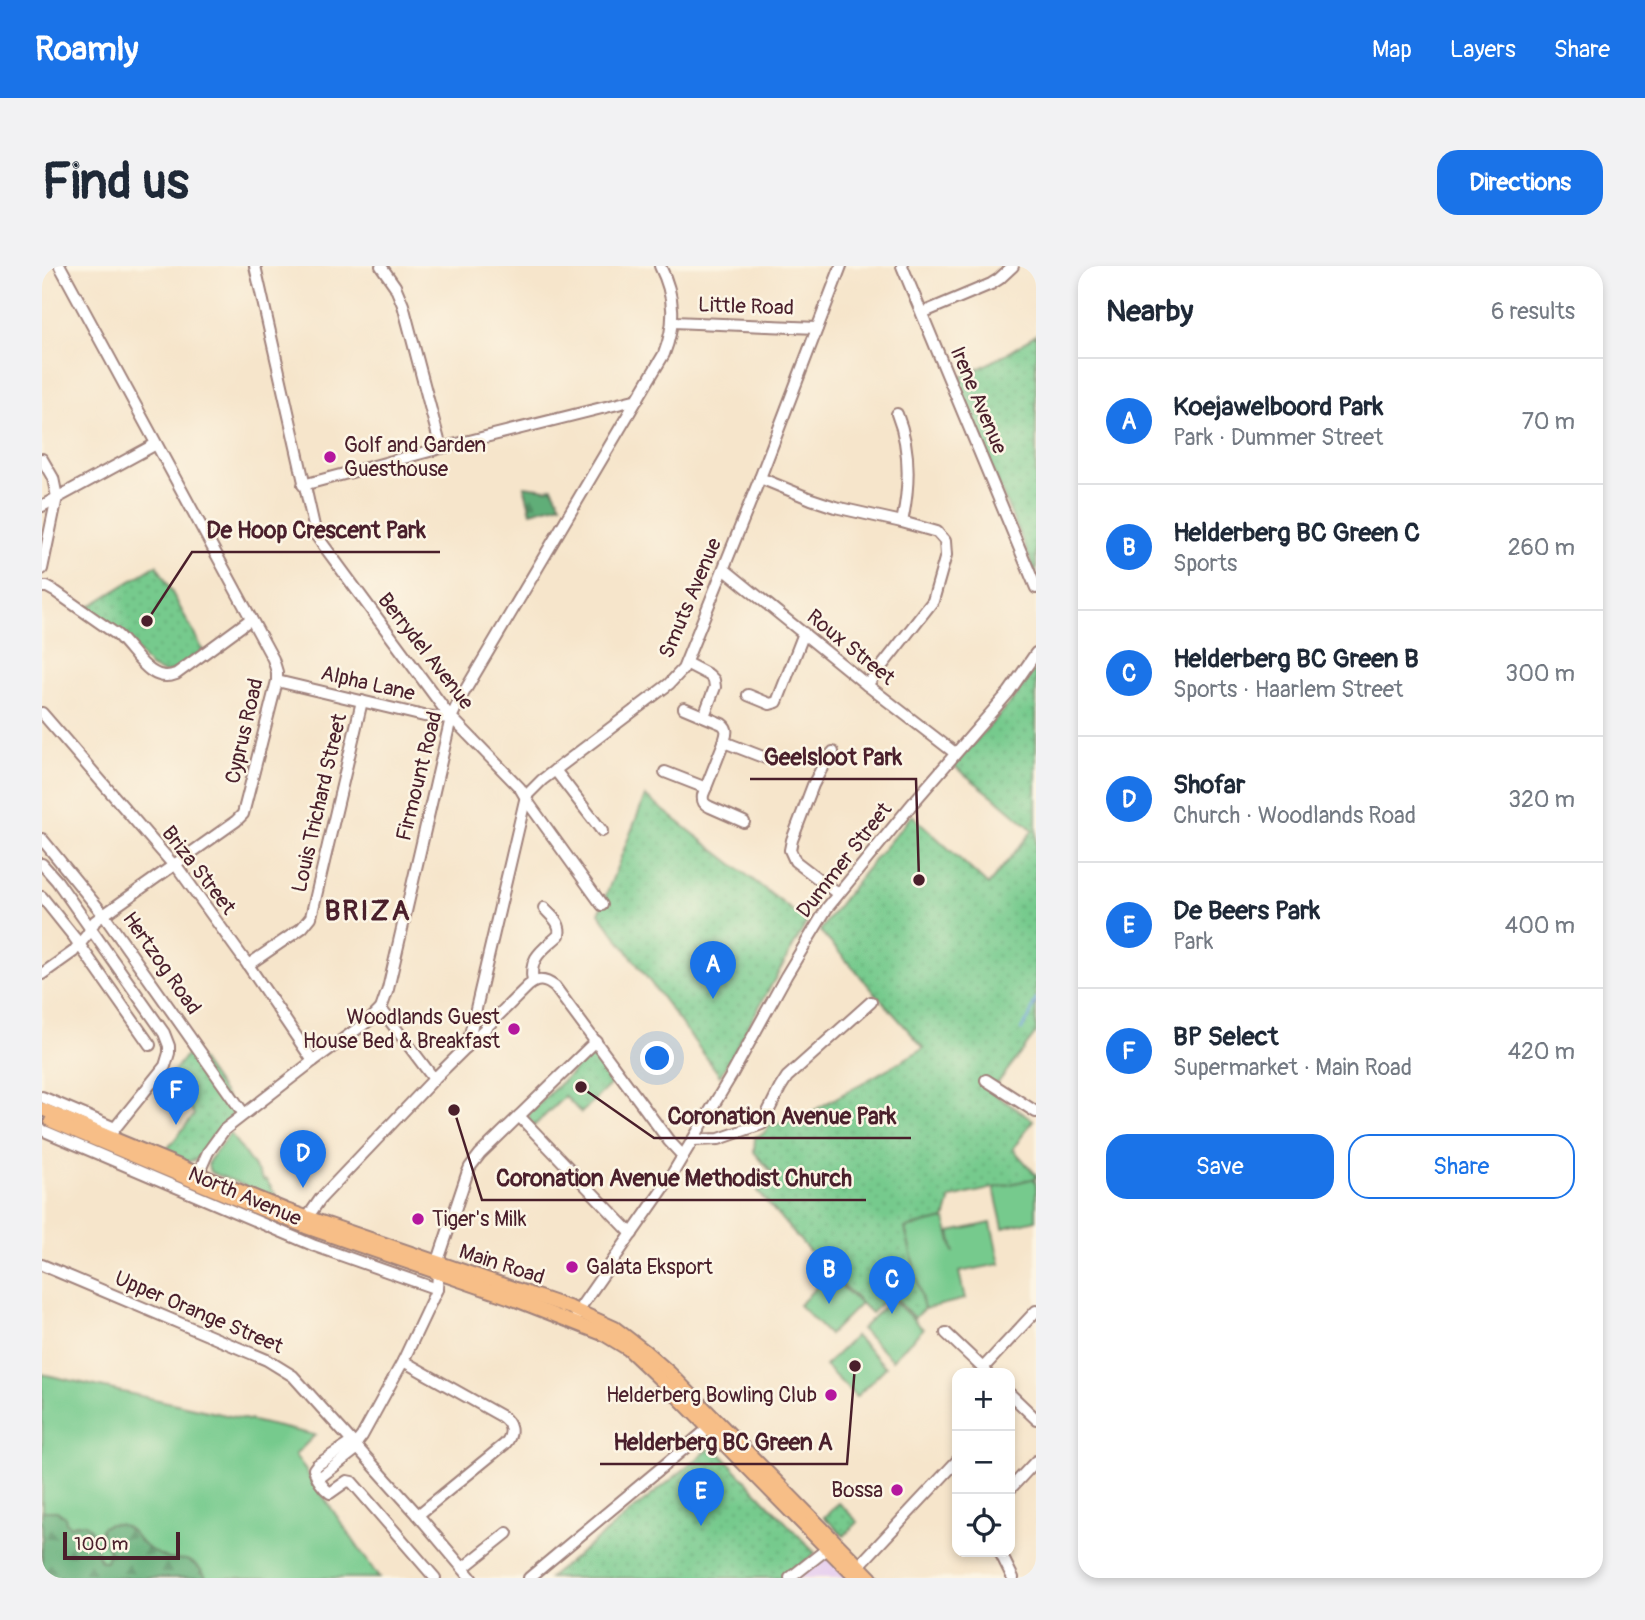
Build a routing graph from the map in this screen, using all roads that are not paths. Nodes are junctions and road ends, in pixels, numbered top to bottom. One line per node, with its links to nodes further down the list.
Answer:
1 (60, 266): 13 (street, Cyprus Road)
2 (255, 266): 17 (street, Berrydel Avenue)
3 (381, 266): 14 (street)
4 (660, 266): 9 (street, Firmount Road)
5 (841, 266): 10 (street, Smuts Avenue)
6 (902, 266): 8 (street, Irene Avenue)
7 (1013, 266): 8 (street)
8 (922, 313): 24 (street, Irene Avenue)
9 (673, 322): 10 (street, Little Road); 11 (street, Firmount Road)
10 (817, 328): 16 (street, Smuts Avenue)
11 (638, 399): 14 (street); 38 (street, Firmount Road)
12 (897, 414): 20 (street)
13 (156, 444): 18 (street); 25 (street, Cyprus Road)
14 (441, 448): 17 (street)
15 (42, 458): 18 (street)
16 (760, 478): 20 (street); 22 (street, Smuts Avenue)
17 (303, 485): 32 (street, Berrydel Avenue)
18 (57, 497): 19 (street); 21 (street)
19 (42, 506)
20 (902, 522): 30 (street)
21 (42, 569)
22 (724, 569): 26 (street, Roux Street); 28 (street, Smuts Avenue)
23 (42, 587): 25 (street)
24 (1036, 588)
25 (251, 619): 29 (street, Cyprus Road)
26 (804, 633): 30 (street, Roux Street); 31 (street)
27 (1036, 653): 41 (street, Dummer Street)
28 (687, 663): 37 (street); 43 (street, Smuts Avenue)
29 (277, 681): 33 (street, Alpha Lane); 51 (street, Cyprus Road)
30 (867, 685): 41 (street, Roux Street)
31 (748, 695)
32 (433, 696): 36 (street); 38 (street, Berrydel Avenue)
33 (362, 701): 36 (street, Alpha Lane); 59 (street, Louis Trichard Street)
34 (684, 708): 37 (street)
35 (42, 713): 51 (street, Briza Street)
36 (424, 716): 38 (street, Alpha Lane)
37 (704, 716): 39 (street)
38 (451, 718): 46 (street, Berrydel Avenue); 63 (street, Firmount Road)
39 (724, 742): 42 (street); 45 (street)
40 (833, 752): 52 (street)
41 (955, 753): 52 (street, Dummer Street)
42 (768, 759)
43 (555, 770): 46 (street, Smuts Avenue); 48 (street)
44 (665, 772): 45 (street)
45 (706, 788): 47 (street)
46 (526, 796): 54 (street, Berrydel Avenue); 64 (street)
47 (744, 822)
48 (602, 831)
49 (42, 839): 56 (street, Hertzog Road)
50 (42, 864): 57 (street)
51 (174, 864): 56 (street, Cyprus Road); 59 (street, Briza Street)
52 (838, 894): 80 (street, Dummer Street)
53 (42, 897): 58 (street)
54 (602, 905)
55 (544, 908): 61 (street)
56 (103, 914): 57 (street, Cyprus Road); 75 (street, Hertzog Road)
57 (90, 929): 58 (street, Cyprus Road); 79 (street)
58 (79, 945): 60 (street, Cyprus Road); 67 (street)
59 (248, 965): 69 (street, Briza Street)
60 (42, 974)
61 (533, 982): 65 (street); 66 (street)
62 (871, 1002): 80 (street)
63 (381, 1009): 69 (street); 70 (street)
64 (475, 1009): 65 (street); 68 (street)
65 (492, 1023): 68 (street)
66 (596, 1041): 76 (street); 81 (street)
67 (149, 1045)
68 (467, 1047): 70 (street)
69 (313, 1061): 75 (street)
70 (434, 1079): 83 (street)
71 (986, 1080): 74 (street)
72 (42, 1097): 79 (street)
73 (42, 1109): 79 (main road, Main Road)
74 (1036, 1112)
75 (244, 1114): 82 (street)
76 (519, 1116): 84 (street); 86 (street)
77 (42, 1118): 79 (main road, Main Road)
78 (42, 1130): 87 (street, North Avenue)
79 (110, 1136): 82 (main road, Main Road)
80 (693, 1140): 81 (street, Dummer Street)
81 (683, 1156): 84 (street, Dummer Street)
82 (196, 1178): 83 (main road, Main Road); 86 (main road, Main Road)
83 (307, 1218): 86 (main road, Main Road)
84 (632, 1234): 89 (street, Dummer Street)
85 (42, 1265): 97 (street, Upper Orange Street)
86 (438, 1268): 87 (street); 89 (main road, Main Road)
87 (437, 1289): 91 (street)
88 (1036, 1311): 93 (street)
89 (577, 1316): 96 (main road, Main Road)
90 (946, 1333): 92 (street)
91 (403, 1361): 97 (street); 101 (street)
92 (982, 1368)
93 (988, 1368)
94 (1015, 1402): 95 (street)
95 (1036, 1419)
96 (713, 1425): 103 (main road, Main Road); 106 (main road, Main Road); 109 (street)
97 (355, 1445): 101 (street, Upper Orange Street); 107 (street)
98 (1036, 1461): 100 (street)
99 (952, 1466): 106 (street)
100 (1015, 1484)
101 (418, 1515): 105 (street, Upper Orange Street)
102 (507, 1533): 105 (street)
103 (827, 1549): 106 (main road, Main Road); 110 (street)
104 (1002, 1557): 112 (street)
105 (463, 1568): 108 (street, Upper Orange Street)
106 (856, 1572): 111 (main road, Main Road)
107 (435, 1578)
108 (471, 1578)
109 (529, 1578)
110 (790, 1578)
111 (871, 1578)
112 (1013, 1578)

